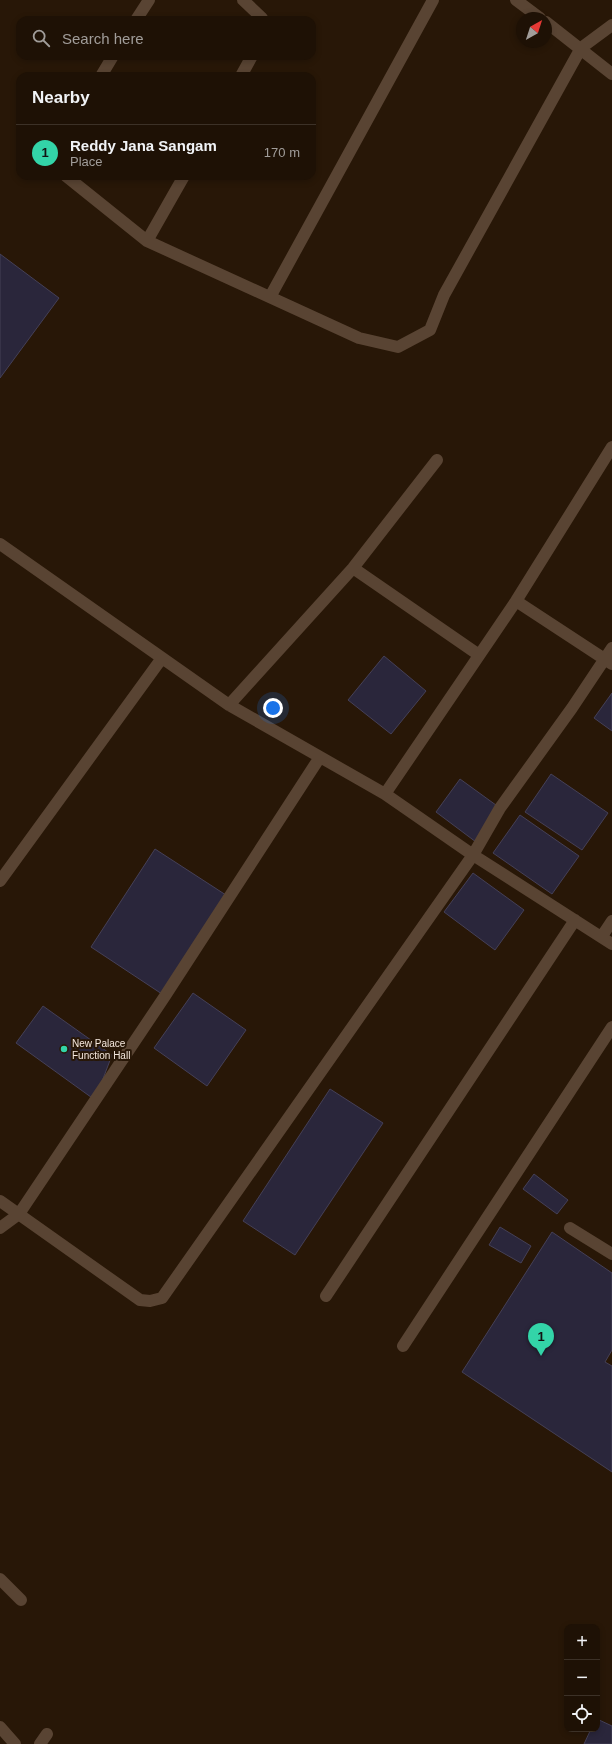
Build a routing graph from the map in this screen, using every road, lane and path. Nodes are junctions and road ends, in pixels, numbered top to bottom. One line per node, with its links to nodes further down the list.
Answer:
1 (149, 0): 6 (street)
2 (243, 0): 7 (street)
3 (433, 0): 19 (street)
4 (516, 0): 5 (street)
5 (532, 12)
6 (139, 16)
7 (260, 16)
8 (612, 25): 10 (street)
9 (552, 26): 10 (street)
10 (581, 48): 15 (street); 19 (street)
11 (111, 60): 13 (street)
12 (250, 60): 14 (street)
13 (103, 72)
14 (243, 72)
15 (612, 74)
16 (71, 180): 18 (street)
17 (182, 180): 18 (street)
18 (147, 241): 19 (street)
19 (270, 297)
20 (612, 447): 24 (street)
21 (437, 460): 23 (street)
22 (0, 544): 27 (street)
23 (353, 568): 26 (street); 29 (street)
24 (516, 601): 26 (street); 28 (street)
25 (612, 648): 28 (street)
26 (479, 655): 31 (street)
27 (162, 658): 29 (street); 33 (street)
28 (608, 662): 32 (street)
29 (229, 705): 30 (street)
30 (320, 757): 31 (street); 40 (street)
31 (385, 794): 32 (street)
32 (472, 855): 34 (street); 40 (street)
33 (0, 881)
34 (575, 920): 36 (street); 44 (street)
35 (612, 921): 36 (street)
36 (602, 936): 37 (street)
37 (612, 944)
38 (612, 1027): 45 (street)
39 (0, 1201): 40 (street)
40 (19, 1214): 41 (street)
41 (0, 1228)
42 (570, 1228): 43 (street)
43 (612, 1254)
44 (326, 1296)
45 (403, 1346)
46 (0, 1579): 47 (street)
47 (21, 1600)
48 (0, 1727): 50 (street)
49 (47, 1734): 51 (street)
50 (15, 1744)
51 (40, 1744)

